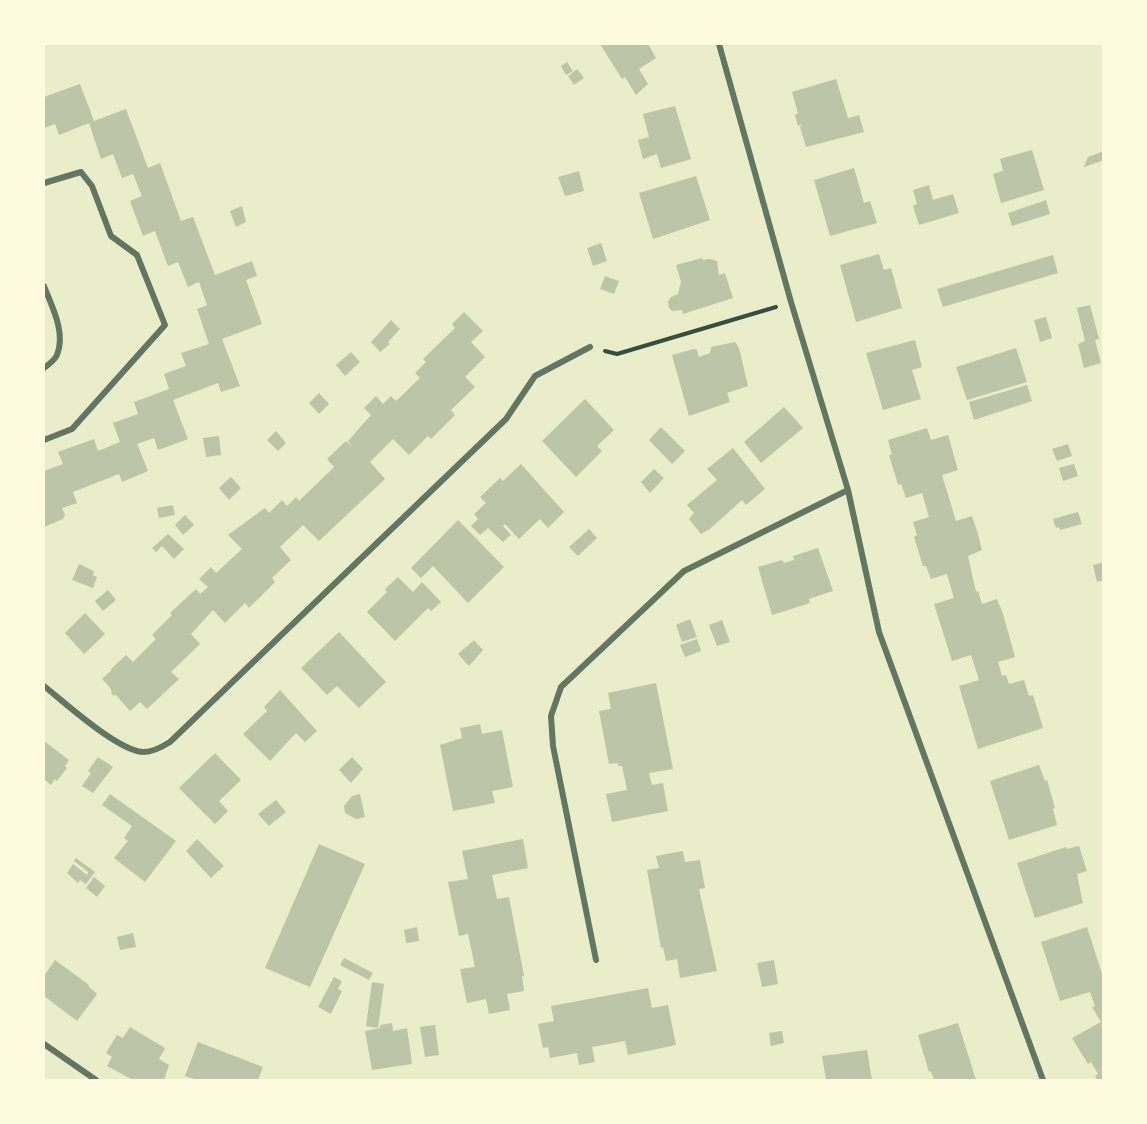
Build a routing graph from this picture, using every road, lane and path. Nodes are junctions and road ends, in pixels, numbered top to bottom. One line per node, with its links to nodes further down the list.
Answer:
1 (718, 44): 4 (street)
2 (44, 183): 7 (street)
3 (44, 286): 6 (street)
4 (791, 302): 5 (path); 8 (street)
5 (590, 347): 9 (street)
6 (44, 368)
7 (44, 440)
8 (848, 490): 10 (street); 13 (street)
9 (44, 686)
10 (596, 960)
11 (44, 1044): 12 (street)
12 (96, 1080)
13 (1042, 1080)

